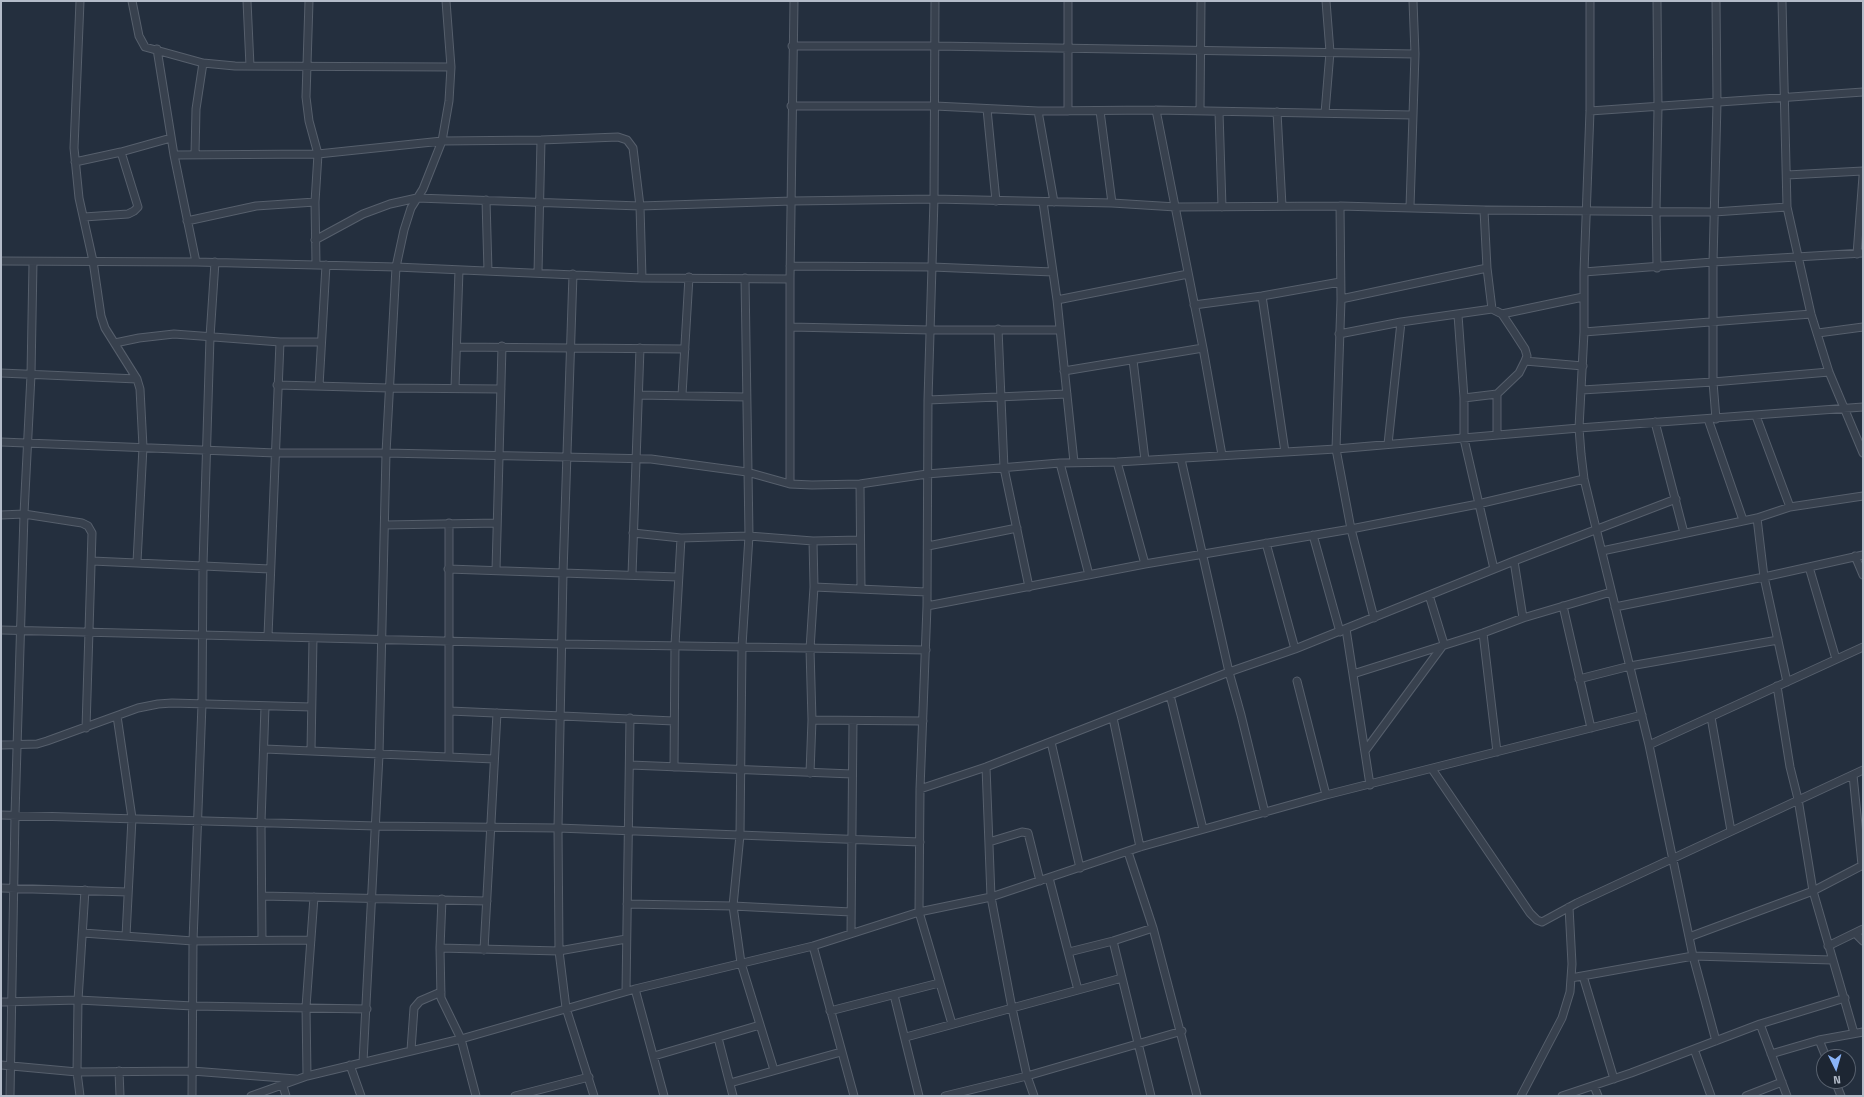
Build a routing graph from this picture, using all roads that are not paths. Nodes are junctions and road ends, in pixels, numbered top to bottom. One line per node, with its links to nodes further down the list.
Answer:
1 (80, 1): 51 (street)
2 (132, 1): 19 (street)
3 (247, 1): 25 (street)
4 (309, 1): 24 (street)
5 (446, 1): 26 (street)
6 (794, 1): 16 (street)
7 (935, 1): 17 (street)
8 (1068, 1): 18 (street)
9 (1201, 1): 20 (street)
10 (1326, 1): 21 (street)
11 (1413, 1): 22 (street)
12 (1590, 1): 38 (street)
13 (1657, 1): 32 (street)
14 (1716, 1): 29 (street)
15 (1782, 1): 28 (street)
16 (792, 46): 17 (street); 30 (street)
17 (936, 46): 18 (street); 31 (street)
18 (1068, 48): 20 (street); 36 (street)
19 (157, 49): 23 (street); 44 (street)
20 (1200, 52): 21 (street); 37 (street)
21 (1330, 52): 22 (street); 42 (street)
22 (1415, 54): 43 (street)
23 (203, 63): 25 (street); 48 (street)
24 (307, 65): 25 (street); 26 (street); 49 (street)
25 (250, 66)
26 (452, 67): 46 (street)
27 (1863, 92): 28 (street)
28 (1786, 98): 29 (street); 53 (street)
29 (1717, 103): 32 (street); 75 (street)
30 (791, 106): 31 (street); 58 (street)
31 (935, 106): 33 (street); 56 (street)
32 (1658, 108): 38 (street); 74 (street)
33 (987, 109): 35 (street); 59 (street)
34 (1156, 110): 37 (street); 39 (street); 68 (street)
35 (1038, 111): 36 (street); 63 (street)
36 (1068, 111): 39 (street)
37 (1200, 111): 40 (street)
38 (1590, 111): 73 (street)
39 (1100, 112): 64 (street)
40 (1219, 112): 41 (street); 69 (street)
41 (1277, 112): 42 (street); 66 (street)
42 (1325, 113): 43 (street)
43 (1412, 115): 70 (street)
44 (171, 138): 47 (street); 50 (street)
45 (541, 140): 46 (street); 61 (street); 65 (street)
46 (442, 141): 49 (street); 55 (street)
47 (121, 152): 51 (street); 76 (street)
48 (195, 154): 49 (street); 50 (street)
49 (318, 154): 60 (street)
50 (174, 155): 77 (street)
51 (75, 162): 76 (street)
52 (1863, 171): 53 (street)
53 (1787, 175): 71 (street)
54 (1863, 176): 79 (street)
55 (417, 198): 57 (street); 78 (street); 90 (street)
56 (934, 199): 58 (street); 59 (street); 91 (street)
57 (486, 200): 61 (street); 95 (street)
58 (792, 201): 65 (street); 89 (street)
59 (996, 201): 62 (street)
60 (315, 202): 77 (street); 78 (street)
61 (539, 202): 65 (street); 98 (street)
62 (1043, 202): 63 (street); 96 (street)
63 (1054, 202): 64 (street)
64 (1112, 203): 68 (street)
65 (640, 206): 102 (street)
66 (1282, 206): 67 (street); 69 (street)
67 (1340, 206): 70 (street); 105 (street)
68 (1176, 207): 69 (street); 100 (street)
69 (1222, 207)
70 (1410, 207): 72 (street)
71 (1788, 207): 75 (street); 80 (street)
72 (1484, 210): 73 (street); 92 (street)
73 (1585, 210): 74 (street); 97 (street)
74 (1656, 211): 75 (street); 93 (street)
75 (1714, 212): 86 (street)
76 (84, 217): 81 (street)
77 (187, 221): 84 (street)
78 (315, 240): 87 (street)
79 (1860, 253): 80 (street)
80 (1798, 258): 86 (street); 113 (street)
81 (93, 261): 83 (street); 84 (street); 128 (street)
82 (1, 262): 83 (street)
83 (33, 262): 141 (street)
84 (196, 262): 85 (street)
85 (215, 262): 87 (street); 125 (street)
86 (1713, 262): 93 (street); 116 (street)
87 (316, 264): 88 (street)
88 (326, 265): 90 (street); 127 (street)
89 (790, 266): 91 (street); 104 (street)
90 (396, 267): 94 (street); 146 (street)
91 (932, 267): 96 (street); 120 (street)
92 (1487, 268): 108 (street); 111 (street)
93 (1657, 268): 97 (street)
94 (459, 270): 95 (street); 130 (street)
95 (488, 271): 98 (street)
96 (1053, 272): 109 (street)
97 (1584, 272): 107 (street)
98 (538, 273): 99 (street)
99 (573, 274): 102 (street); 131 (street)
100 (1188, 274): 109 (street); 110 (street)
101 (689, 277): 102 (street); 103 (street); 134 (street)
102 (642, 278)
103 (744, 278): 104 (street); 154 (street)
104 (790, 279): 117 (street)
105 (1340, 282): 106 (street); 108 (street)
106 (1262, 296): 110 (street); 173 (street)
107 (1583, 297): 112 (street); 122 (street)
108 (1341, 298): 124 (street)
109 (1056, 300): 121 (street)
110 (1194, 305): 133 (street)
111 (1492, 309): 112 (street); 114 (street)
112 (1502, 314): 136 (street)
113 (1811, 314): 116 (street); 123 (street)
114 (1458, 315): 115 (street); 156 (street)
115 (1402, 322): 124 (street); 169 (street)
116 (1714, 322): 122 (street); 143 (street)
117 (790, 326): 120 (street); 190 (street)
118 (1863, 327): 123 (street)
119 (998, 329): 120 (street); 121 (street); 155 (street)
120 (930, 330): 157 (street)
121 (1059, 330): 138 (street)
122 (1584, 332): 137 (street)
123 (1818, 333): 139 (street)
124 (1339, 334): 171 (street)
125 (210, 337): 126 (street); 128 (street); 172 (street)
126 (280, 342): 127 (street); 144 (street)
127 (321, 342): 145 (street)
128 (115, 343): 142 (street)
129 (502, 346): 130 (street); 131 (street); 148 (street)
130 (457, 347): 147 (street)
131 (572, 347): 132 (street); 179 (street)
132 (640, 348): 134 (street); 153 (street)
133 (1203, 348): 135 (street); 177 (street)
134 (685, 349): 150 (street)
135 (1133, 360): 138 (street); 182 (street)
136 (1525, 361): 137 (street); 152 (street)
137 (1583, 366): 149 (street)
138 (1064, 371): 151 (street)
139 (1829, 372): 143 (street); 159 (street)
140 (1, 373): 141 (street)
141 (31, 375): 142 (street); 168 (street)
142 (138, 379): 170 (street)
143 (1713, 382): 149 (street); 161 (street)
144 (277, 385): 145 (street); 174 (street)
145 (319, 386): 146 (street)
146 (389, 388): 147 (street); 175 (street)
147 (455, 388): 148 (street)
148 (502, 389): 178 (street)
149 (1582, 390): 164 (street)
150 (682, 394): 153 (street); 154 (street)
151 (1067, 394): 155 (street); 183 (street)
152 (1497, 394): 156 (street); 165 (street)
153 (639, 395): 181 (street)
154 (746, 397): 187 (street)
155 (1001, 398): 157 (street); 186 (street)
156 (1464, 398): 166 (street)
157 (928, 400): 188 (street)
158 (1863, 407): 159 (street)
159 (1845, 409): 160 (street); 176 (street)
160 (1756, 416): 161 (street); 195 (street)
161 (1716, 418): 162 (street)
162 (1708, 419): 163 (street); 199 (street)
163 (1655, 422): 164 (street); 193 (street)
164 (1579, 428): 165 (street); 189 (street)
165 (1497, 434): 166 (street)
166 (1464, 439): 169 (street); 194 (street)
167 (1, 442): 168 (street)
168 (28, 442): 170 (street); 196 (street)
169 (1388, 444): 171 (street)
170 (143, 447): 172 (street); 220 (street)
171 (1336, 449): 173 (street); 204 (street)
172 (206, 450): 174 (street); 222 (street)
173 (1284, 452): 177 (street)
174 (276, 453): 175 (street); 224 (street)
175 (386, 453): 178 (street); 202 (street)
176 (1863, 453)
177 (1222, 455): 180 (street)
178 (500, 456): 179 (street); 201 (street)
179 (566, 458): 181 (street); 228 (street)
180 (1180, 458): 182 (street); 217 (street)
181 (635, 459): 187 (street); 206 (street)
182 (1145, 460): 184 (street)
183 (1074, 462): 184 (street); 185 (street)
184 (1117, 462): 221 (street)
185 (1060, 463): 186 (street); 229 (street)
186 (1004, 468): 188 (street); 203 (street)
187 (747, 472): 190 (street); 209 (street)
188 (927, 474): 191 (street); 214 (street)
189 (1584, 479): 194 (street); 205 (street)
190 (790, 484): 191 (street)
191 (860, 484): 211 (street)
192 (1863, 496): 195 (street)
193 (1676, 499): 205 (street); 207 (street)
194 (1478, 504): 204 (street); 226 (street)
195 (1790, 507): 198 (street)
196 (24, 514): 197 (street); 218 (street); 246 (street)
197 (1, 515)
198 (1757, 518): 199 (street); 233 (street)
199 (1743, 520): 207 (street)
200 (448, 523): 201 (street); 202 (street); 225 (street)
201 (497, 523): 227 (street)
202 (385, 525): 253 (street)
203 (1017, 528): 214 (street); 235 (street)
204 (1351, 529): 208 (street); 243 (street)
205 (1597, 529): 215 (street); 219 (street)
206 (633, 533): 210 (street); 231 (street)
207 (1684, 533): 215 (street)
208 (1313, 535): 213 (street); 247 (street)
209 (749, 536): 210 (street); 212 (street); 259 (street)
210 (681, 538): 232 (street)
211 (860, 540): 212 (street); 236 (street)
212 (812, 541): 234 (street)
213 (1266, 543): 217 (street); 262 (street)
214 (928, 546): 237 (street)
215 (1602, 551): 238 (street)
216 (1859, 555): 223 (street); 230 (street)
217 (1202, 556): 221 (street); 266 (street)
218 (92, 561): 220 (street); 248 (street)
219 (1514, 561): 226 (street); 244 (street)
220 (137, 562): 222 (street)
221 (1145, 564): 229 (street)
222 (203, 565): 224 (street); 250 (street)
223 (1809, 567): 233 (street); 264 (street)
224 (270, 569): 251 (street)
225 (448, 569): 227 (street); 255 (street)
226 (1494, 569): 239 (street)
227 (496, 570): 228 (street)
228 (563, 573): 231 (street); 256 (street)
229 (1089, 575): 235 (street)
230 (1863, 575)
231 (632, 576): 232 (street)
232 (678, 577): 258 (street)
233 (1764, 578): 242 (street); 254 (street)
234 (814, 587): 236 (street); 261 (street)
235 (1029, 587): 240 (street)
236 (861, 589): 237 (street)
237 (928, 592): 240 (street)
238 (1611, 592): 241 (street); 242 (street)
239 (1429, 595): 243 (street); 257 (street)
240 (927, 606): 263 (street)
241 (1563, 606): 244 (street); 268 (street)
242 (1615, 607): 265 (street)
243 (1374, 618): 247 (street)
244 (1523, 618): 249 (street)
245 (1, 630): 246 (street)
246 (22, 630): 248 (street); 292 (street)
247 (1343, 630): 262 (street); 267 (street)
248 (90, 631): 250 (street); 288 (street)
249 (1483, 633): 257 (street); 297 (street)
250 (202, 634): 251 (street); 273 (street)
251 (268, 636): 252 (street)
252 (313, 638): 253 (street); 275 (street)
253 (382, 640): 255 (street); 298 (street)
254 (1778, 640): 265 (street); 270 (street)
255 (449, 641): 256 (street); 276 (street)
256 (562, 644): 258 (street); 278 (street)
257 (1444, 644): 267 (street); 296 (street)
258 (675, 645): 259 (street); 284 (street)
259 (742, 646): 261 (street); 306 (street)
260 (1863, 647): 264 (street)
261 (810, 649): 263 (street); 285 (street)
262 (1295, 649): 266 (street)
263 (926, 650): 287 (street)
264 (1836, 659): 270 (street)
265 (1630, 666): 268 (street); 279 (street)
266 (1229, 672): 272 (street); 314 (street)
267 (1353, 674): 296 (street)
268 (1579, 679): 289 (street)
269 (1297, 681): 312 (street)
270 (1787, 682): 271 (street)
271 (1777, 686): 281 (street); 313 (street)
272 (1170, 695): 283 (street); 323 (street)
273 (202, 704): 274 (street); 280 (street); 318 (street)
274 (265, 707): 275 (street); 294 (street)
275 (311, 708): 295 (street)
276 (450, 711): 277 (street); 299 (street)
277 (497, 713): 278 (street); 300 (street)
278 (560, 715): 282 (street); 322 (street)
279 (1642, 715): 289 (street); 293 (street)
280 (117, 716): 288 (street); 317 (street)
281 (1711, 717): 293 (street); 325 (street)
282 (630, 718): 284 (street); 301 (street)
283 (1113, 718): 290 (street); 330 (street)
284 (674, 720): 302 (street)
285 (812, 720): 286 (street); 307 (street)
286 (853, 721): 287 (street); 308 (street)
287 (923, 722): 311 (street)
288 (86, 728): 292 (street)
289 (1591, 728): 297 (street)
290 (1051, 742): 303 (street); 334 (street)
291 (1, 745): 292 (street)
292 (17, 745): 316 (street)
293 (1649, 745): 332 (street)
294 (265, 750): 295 (street); 319 (street)
295 (311, 751): 298 (street)
296 (1365, 751): 310 (street)
297 (1497, 752): 304 (street)
298 (380, 755): 299 (street); 320 (street)
299 (449, 757): 300 (street)
300 (494, 759): 321 (street)
301 (630, 766): 302 (street); 324 (street)
302 (674, 767): 306 (street)
303 (986, 767): 311 (street); 329 (street)
304 (1432, 769): 310 (street); 350 (street)
305 (1863, 770): 309 (street)
306 (740, 771): 307 (street); 326 (street)
307 (810, 773): 308 (street)
308 (852, 774): 327 (street)
309 (1853, 775): 313 (street); 333 (street)
310 (1370, 784): 312 (street)
311 (920, 789): 328 (street)
312 (1326, 795): 314 (street)
313 (1798, 799): 325 (street); 340 (street)
314 (1265, 813): 323 (street)
315 (1, 815): 316 (street)
316 (15, 815): 317 (street); 338 (street)
317 (132, 818): 318 (street); 341 (street)
318 (196, 820): 319 (street); 363 (street)
319 (261, 822): 320 (street); 342 (street)
320 (376, 826): 321 (street); 345 (street)
321 (490, 828): 322 (street); 347 (street)
322 (558, 828): 324 (street); 370 (street)
323 (1203, 829): 330 (street)
324 (629, 830): 326 (street); 348 (street)
325 (1731, 831): 332 (street)
326 (740, 835): 327 (street); 349 (street)
327 (852, 840): 328 (street); 351 (street)
328 (920, 842): 352 (street)
329 (989, 842): 336 (street); 344 (street)
330 (1140, 847): 331 (street)
331 (1128, 852): 334 (street); 353 (street)
332 (1672, 858): 350 (street); 359 (street)
333 (1862, 865): 340 (street)
334 (1080, 868): 335 (street)
335 (1049, 878): 336 (street); 371 (street)
336 (1040, 881): 344 (street)
337 (1, 888): 338 (street)
338 (14, 888): 339 (street); 387 (street)
339 (85, 890): 341 (street); 355 (street)
340 (1813, 891): 359 (street); 367 (street)
341 (128, 892): 358 (street)
342 (262, 896): 343 (street); 361 (street)
343 (314, 897): 345 (street); 362 (street)
344 (992, 897): 352 (street); 391 (street)
345 (372, 898): 346 (street); 392 (street)
346 (442, 899): 347 (street); 368 (street)
347 (487, 901): 369 (street)
348 (627, 904): 349 (street); 360 (street)
349 (733, 906): 351 (street); 374 (street)
350 (1569, 907): 377 (street)
351 (851, 912): 356 (street)
352 (919, 912): 356 (street); 378 (street)
353 (1153, 928): 364 (street); 397 (street)
354 (1863, 929): 357 (street)
355 (83, 933): 358 (street); 385 (street)
356 (851, 933): 366 (street)
357 (1855, 933): 365 (street); 367 (street)
358 (126, 936): 363 (street)
359 (1689, 937): 372 (street)
360 (626, 939): 370 (street); 381 (street)
361 (262, 940): 362 (street); 363 (street)
362 (311, 940): 389 (street)
363 (193, 941): 388 (street)
364 (1113, 941): 371 (street); 376 (street)
365 (1863, 941)
366 (812, 946): 374 (street); 393 (street)
367 (1828, 946): 373 (street)
368 (440, 948): 369 (street); 382 (street)
369 (484, 950): 370 (street)
370 (559, 951): 390 (street)
371 (1069, 952): 380 (street)
372 (1693, 956): 373 (street); 375 (street); 404 (street)
373 (1832, 960): 384 (street)
374 (742, 962): 379 (street); 396 (street)
375 (1583, 976): 377 (street); 424 (street)
376 (1122, 978): 380 (street); 405 (street)
377 (1571, 978): 448 (street)
378 (939, 983): 383 (street); 394 (street)
379 (635, 988): 381 (street); 411 (street)
380 (1078, 990): 391 (street)
381 (626, 991): 390 (street)
382 (441, 992): 402 (street); 408 (street)
383 (894, 995): 393 (street); 400 (street)
384 (1845, 998): 395 (street); 399 (street)
385 (78, 1000): 387 (street); 388 (street); 419 (street)
386 (1, 1002): 387 (street)
387 (12, 1002): 414 (street)
388 (193, 1006): 389 (street); 418 (street)
389 (306, 1008): 392 (street); 420 (street)
390 (566, 1008): 402 (street); 422 (street)
391 (1012, 1008): 394 (street); 421 (street)
392 (367, 1009): 412 (street)
393 (830, 1011): 409 (street)
394 (952, 1024): 400 (street)
395 (1760, 1024): 404 (street); 410 (street)
396 (760, 1025): 401 (street); 416 (street)
397 (1182, 1031): 405 (street); 447 (street)
398 (1863, 1032): 399 (street)
399 (1854, 1033): 403 (street)
400 (906, 1037): 443 (street)
401 (718, 1038): 411 (street); 426 (street)
402 (461, 1039): 408 (street); 437 (street)
403 (1819, 1040): 407 (street); 410 (street)
404 (1716, 1041): 406 (street)
405 (1138, 1044): 421 (street); 446 (street)
406 (1694, 1049): 424 (street); 451 (street)
407 (1823, 1049)
408 (411, 1050): 412 (street)
409 (841, 1052): 416 (street); 442 (street)
410 (1771, 1054): 425 (street)
411 (654, 1056): 440 (street)
412 (363, 1062): 415 (street)
413 (1, 1065): 414 (street)
414 (10, 1065): 419 (street); 430 (street)
415 (350, 1065): 420 (street); 436 (street)
416 (774, 1070): 426 (street)
417 (119, 1071): 418 (street); 419 (street); 432 (street)
418 (192, 1071): 423 (street); 433 (street)
419 (77, 1072): 431 (street)
420 (307, 1076): 423 (street)
421 (1027, 1076): 444 (street); 445 (street)
422 (589, 1077): 429 (street); 439 (street)
423 (299, 1079): 427 (street)
424 (1614, 1079): 428 (street)
425 (1782, 1082): 452 (street); 453 (street)
426 (730, 1083): 441 (street)
427 (283, 1086): 434 (street); 435 (street)
428 (1594, 1086): 449 (street); 450 (street)
429 (543, 1093): 438 (street)
430 (10, 1096)
431 (80, 1096)
432 (120, 1096)
433 (192, 1096)
434 (250, 1096)
435 (286, 1096)
436 (361, 1096)
437 (476, 1096)
438 (515, 1096)
439 (594, 1096)
440 (664, 1096)
441 (733, 1096)
442 (854, 1096)
443 (919, 1096)
444 (945, 1096)
445 (1034, 1096)
446 (1151, 1096)
447 (1197, 1096)
448 (1521, 1096)
449 (1562, 1096)
450 (1598, 1096)
451 (1711, 1096)
452 (1746, 1096)
453 (1787, 1096)

